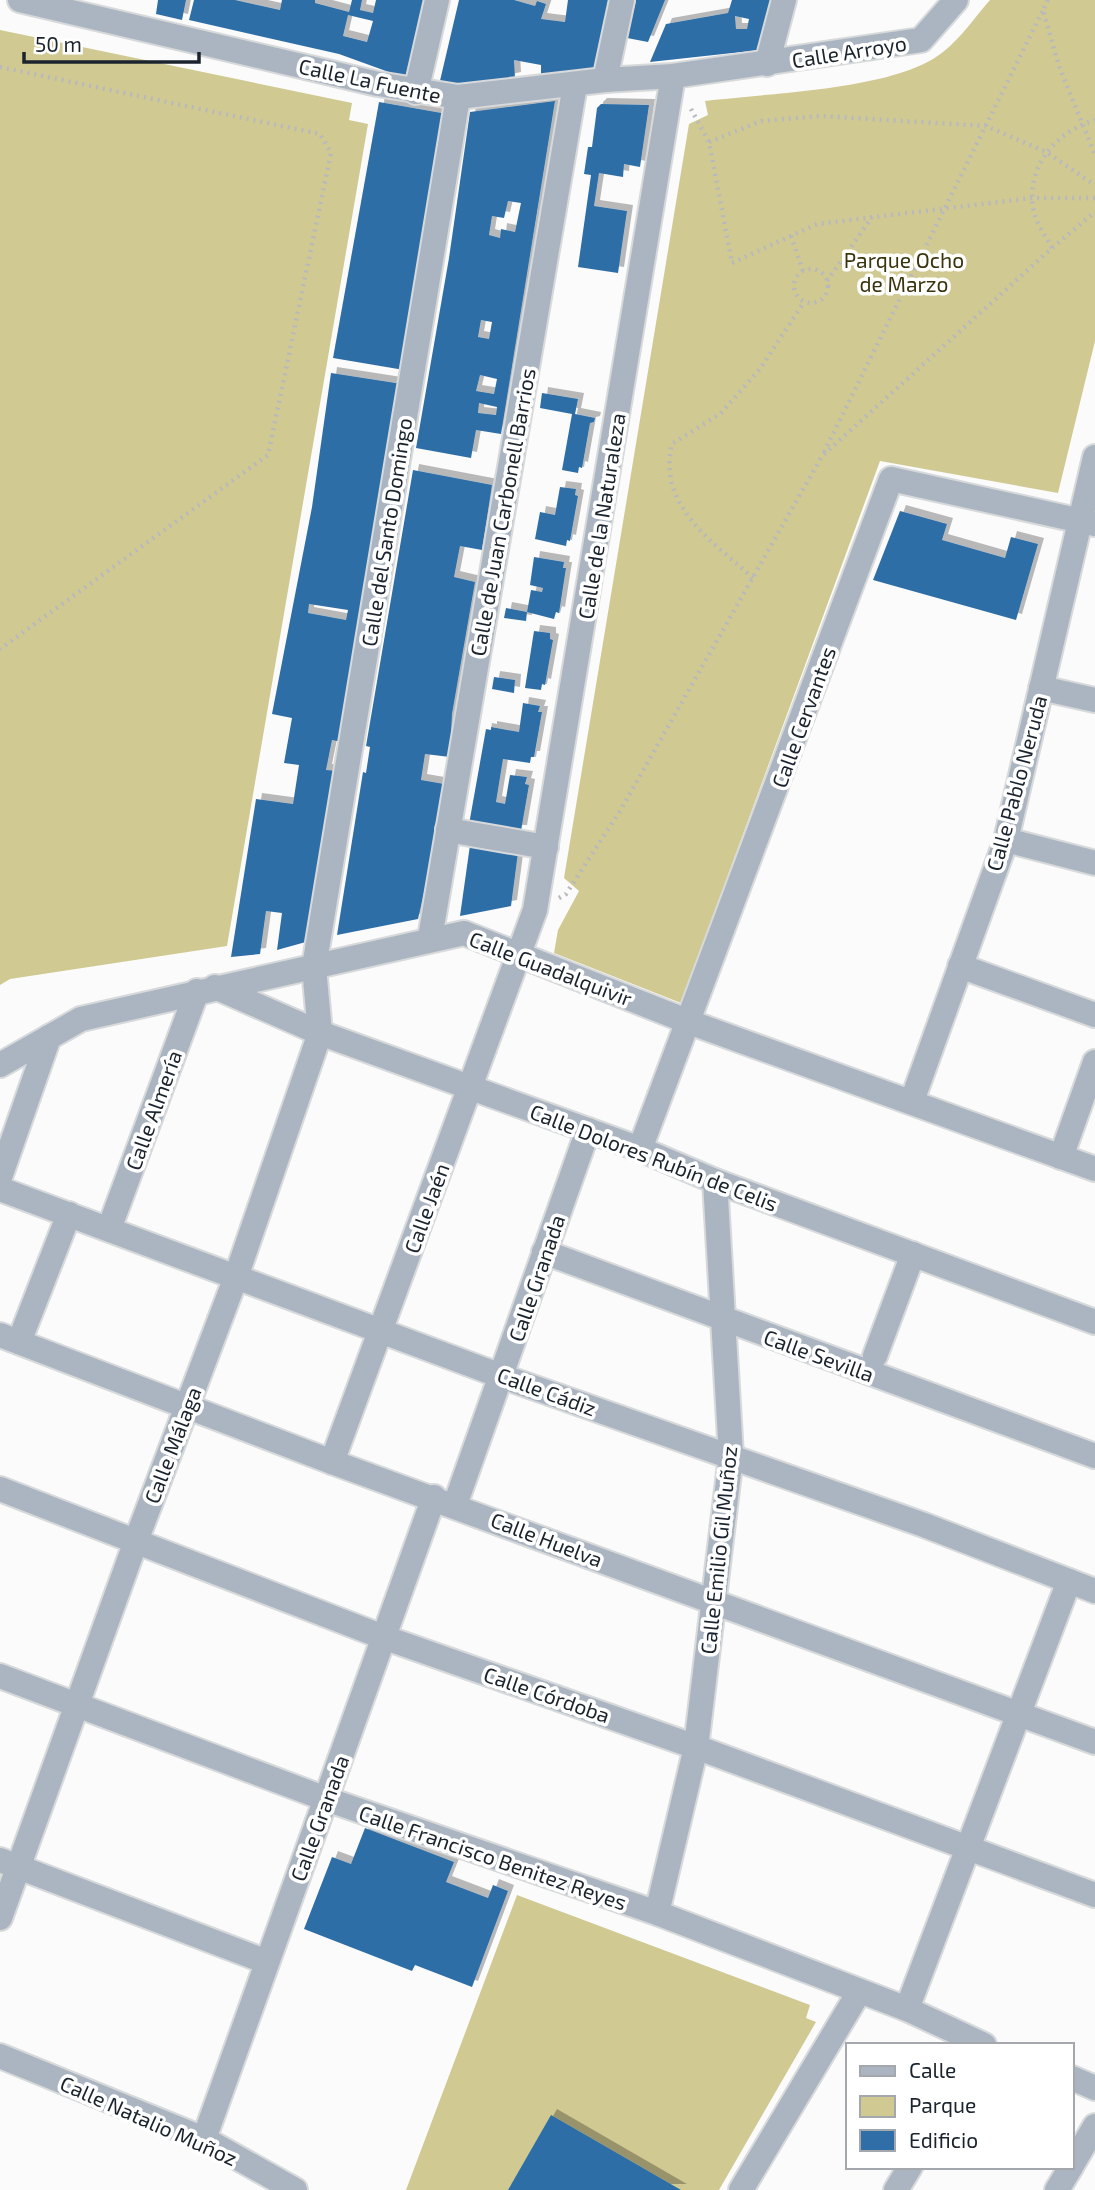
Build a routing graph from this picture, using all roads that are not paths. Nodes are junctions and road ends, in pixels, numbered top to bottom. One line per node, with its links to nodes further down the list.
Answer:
1 (20, 0): 10 (street, Calle La Fuente)
2 (437, 0): 10 (street)
3 (622, 0): 8 (street)
4 (784, 0): 6 (street)
5 (956, 0): 6 (street, Calle Arroyo)
6 (766, 64): 7 (street, Calle La Fuente)
7 (673, 76): 8 (street, Calle La Fuente); 18 (street, Calle de la Naturaleza)
8 (604, 79): 9 (street, Calle La Fuente)
9 (575, 85): 11 (street, Calle La Fuente); 16 (street, Calle de Juan Carbonell Barrios)
10 (416, 92): 11 (street, Calle La Fuente)
11 (458, 97): 23 (street, Calle del Santo Domingo)
12 (1095, 457): 13 (street, Calle Pablo Neruda)
13 (1088, 522): 14 (street, Calle Pablo Neruda); 26 (street, Calle Cervantes)
14 (1041, 688): 15 (street); 17 (street, Calle Pablo Neruda)
15 (1095, 700)
16 (448, 830): 18 (street); 20 (street, Calle de Juan Carbonell Barrios)
17 (1006, 840): 19 (street); 22 (street, Calle Pablo Neruda)
18 (546, 847): 21 (street, Calle de la Naturaleza)
19 (1095, 863)
20 (430, 938): 21 (street, Calle Guadalquivir); 23 (street, Calle Guadalquivir)
21 (519, 953): 26 (street, Calle Guadalquivir); 31 (street, Calle Jaén)
22 (960, 966): 25 (street); 32 (street, Calle Pablo Neruda)
23 (314, 967): 24 (street, Calle Guadalquivir); 27 (street, Calle Málaga)
24 (206, 989): 27 (street, Calle Dolores Rubín de Celis); 28 (street, Calle Guadalquivir); 41 (street, Calle Almería)
25 (1095, 1015)
26 (689, 1022): 32 (street, Calle Guadalquivir); 34 (street, Calle Cervantes)
27 (320, 1033): 31 (street, Calle Dolores Rubín de Celis); 44 (street, Calle Málaga)
28 (49, 1037): 30 (street, Calle Guadalquivir); 37 (street)
29 (1095, 1062): 35 (street)
30 (0, 1065)
31 (470, 1088): 33 (street, Calle Dolores Rubín de Celis); 47 (street, Calle Jaén)
32 (912, 1101): 35 (street, Calle Guadalquivir)
33 (589, 1130): 34 (street, Calle Dolores Rubín de Celis); 42 (street, Calle Granada)
34 (640, 1149): 38 (street, Calle Dolores Rubín de Celis)
35 (1062, 1157): 36 (street, Calle Guadalquivir)
36 (1095, 1170)
37 (0, 1177)
38 (715, 1181): 43 (street, Calle Dolores Rubín de Celis); 45 (street, Calle Emilio Gil Muñoz)
39 (0, 1189): 40 (street, Calle Cádiz)
40 (69, 1214): 41 (street, Calle Cádiz); 48 (street)
41 (108, 1229): 44 (street, Calle Cádiz)
42 (544, 1252): 45 (street, Calle Sevilla); 50 (street, Calle Granada)
43 (913, 1254): 46 (street, Calle Dolores Rubín de Celis); 49 (street)
44 (236, 1277): 47 (street, Calle Cádiz); 51 (street, Calle Málaga)
45 (722, 1320): 52 (street, Calle Sevilla); 53 (street, Calle Emilio Gil Muñoz)
46 (1095, 1322)
47 (382, 1330): 50 (street, Calle Cádiz); 54 (street, Calle Jaén)
48 (5, 1338): 51 (street, Calle Huelva)
49 (875, 1356)
50 (501, 1376): 53 (street, Calle Cádiz); 56 (street, Calle Granada)
51 (186, 1405): 54 (street, Calle Huelva); 57 (street, Calle Málaga)
52 (1095, 1456)
53 (731, 1457): 58 (street, Calle Cádiz); 60 (street, Calle Emilio Gil Muñoz)
54 (332, 1462): 56 (street, Calle Huelva)
55 (0, 1489): 57 (street, Calle Córdoba)
56 (444, 1501): 60 (street, Calle Huelva); 61 (street, Calle Granada)
57 (136, 1541): 61 (street, Calle Córdoba); 63 (street, Calle Málaga)
58 (1069, 1581): 59 (street, Calle Cádiz); 64 (street)
59 (1095, 1591)
60 (715, 1602): 64 (street, Calle Huelva); 66 (street, Calle Emilio Gil Muñoz)
61 (383, 1637): 66 (street, Calle Córdoba); 67 (street, Calle Granada)
62 (0, 1676): 63 (street, Calle Francisco Benitez Reyes)
63 (78, 1704): 67 (street, Calle Francisco Benitez Reyes); 69 (street, Calle Málaga)
64 (1017, 1713): 65 (street, Calle Huelva); 68 (street)
65 (1095, 1742)
66 (696, 1747): 68 (street, Calle Córdoba); 71 (street, Calle Emilio Gil Muñoz)
67 (326, 1799): 71 (street, Calle Francisco Benitez Reyes); 73 (street, Calle Granada)
68 (968, 1848): 70 (street, Calle Córdoba); 75 (street)
69 (10, 1864): 72 (street, Calle Málaga); 73 (street)
70 (1095, 1895)
71 (657, 1913): 74 (street, Calle Francisco Benitez Reyes)
72 (0, 1918)
73 (267, 1962): 81 (street, Calle Granada)
74 (859, 1992): 75 (street, Calle Francisco Benitez Reyes); 85 (street)
75 (907, 2009): 76 (street, Calle Francisco Benitez Reyes)
76 (978, 2043)
77 (0, 2056): 81 (street, Calle Natalio Muñoz)
78 (1074, 2079): 79 (street)
79 (1095, 2088)
80 (1095, 2126): 82 (street)
81 (204, 2139): 86 (street, Calle Natalio Muñoz)
82 (1074, 2163)
83 (909, 2169): 87 (street)
84 (1070, 2169): 88 (street)
85 (746, 2188)
86 (295, 2190)
87 (896, 2190)
88 (1057, 2190)

